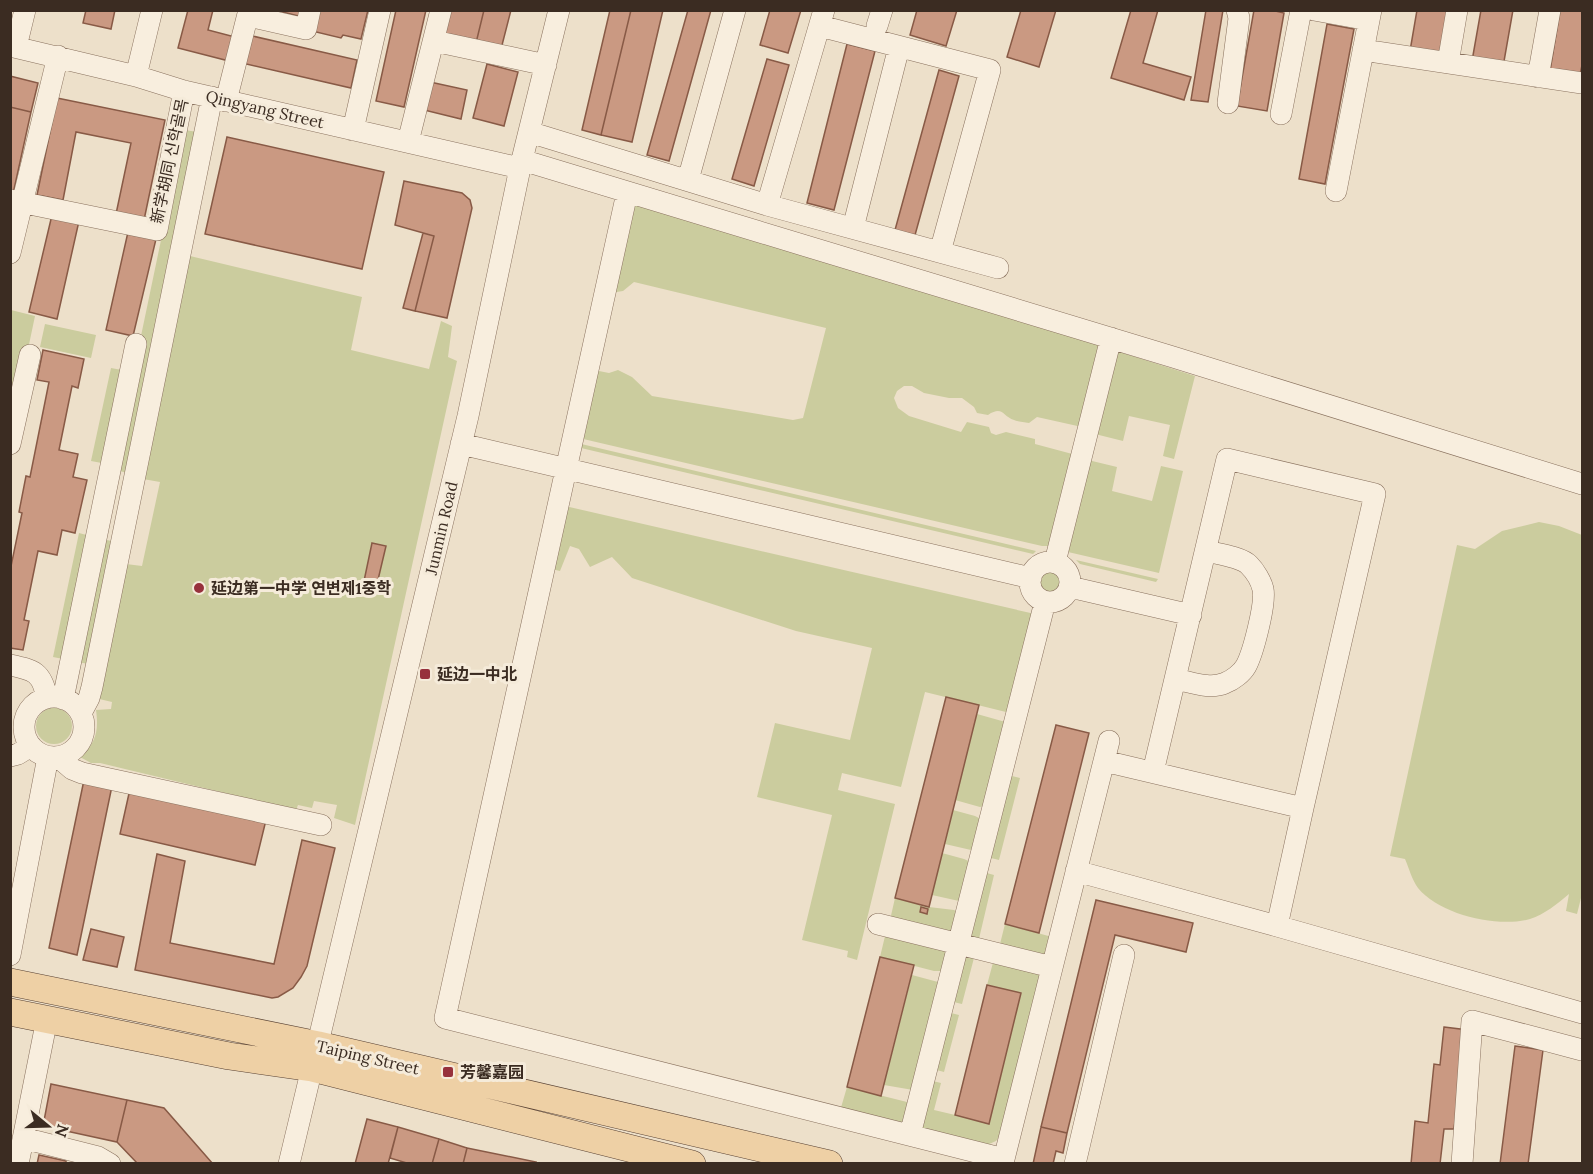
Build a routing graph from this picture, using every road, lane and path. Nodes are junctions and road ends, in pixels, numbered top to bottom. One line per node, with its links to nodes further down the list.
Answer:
1 (25, 10): 17 (street)
2 (152, 10): 23 (street)
3 (310, 10): 13 (street)
4 (380, 10): 30 (street)
5 (441, 10): 16 (street)
6 (559, 10): 22 (street, Junmin Road)
7 (735, 10): 34 (street)
8 (1237, 10): 28 (street)
9 (1301, 10): 29 (street)
10 (1314, 10): 14 (street)
11 (1457, 10): 21 (street)
12 (1550, 10): 24 (street)
13 (248, 13): 27 (street)
14 (1370, 15): 19 (street)
15 (822, 18): 18 (street); 38 (street)
16 (434, 41): 22 (street); 32 (street)
17 (13, 46): 20 (street, Qingyang Street)
18 (899, 47): 39 (street); 40 (street)
19 (1364, 50): 21 (street); 35 (street)
20 (58, 56): 23 (street, Qingyang Street); 37 (street)
21 (1448, 63): 24 (street)
22 (546, 65): 31 (street, Junmin Road)
23 (136, 76): 26 (street, Qingyang Street)
24 (1538, 77): 25 (street)
25 (1582, 83)
26 (184, 91): 27 (street, Qingyang Street); 37 (street, 新学胡同 신학골목)
27 (219, 99): 30 (street, Qingyang Street); 59 (street)
28 (1228, 103)
29 (1281, 114)
30 (353, 129): 32 (street, Qingyang Street)
31 (529, 132): 33 (street, Junmin Road); 34 (street)
32 (408, 142): 33 (street, Qingyang Street)
33 (521, 164): 36 (street, Qingyang Street); 47 (street, Junmin Road)
34 (688, 180): 38 (street)
35 (1336, 191)
36 (627, 193): 43 (street, Qingyang Street); 48 (street)
37 (17, 201): 41 (street)
38 (767, 205): 39 (street)
39 (853, 228): 40 (street)
40 (940, 252): 42 (street)
41 (10, 253)
42 (998, 268)
43 (1111, 338): 49 (street, Qingyang Street); 51 (street)
44 (136, 344): 58 (street)
45 (30, 354): 46 (street)
46 (10, 444)
47 (461, 444): 48 (street); 77 (street, Junmin Road)
48 (566, 468): 52 (street); 78 (street)
49 (1582, 484)
50 (1206, 551): 55 (street); 57 (street); 63 (street)
51 (1055, 562): 52 (street); 53 (street)
52 (1030, 578): 54 (street)
53 (1070, 587): 54 (street); 55 (street)
54 (1045, 602): 68 (street)
55 (1191, 615): 57 (street)
56 (10, 665): 58 (street)
57 (1175, 679): 62 (street)
58 (55, 698): 59 (street); 60 (street)
59 (81, 712): 60 (street)
60 (46, 753): 61 (street); 64 (street); 69 (street)
61 (10, 756)
62 (1153, 772): 63 (street); 65 (street)
63 (1303, 808): 67 (street)
64 (321, 825)
65 (1076, 871): 67 (street); 71 (street)
66 (878, 924): 68 (street)
67 (1277, 926): 74 (street)
68 (958, 944): 71 (street); 78 (street)
69 (10, 955)
70 (1124, 955): 85 (street)
71 (1052, 967): 78 (street)
72 (10, 982): 77 (main road, Taiping Street)
73 (10, 1012): 75 (main road, Taiping Street)
74 (1582, 1013)
75 (47, 1019): 77 (main road, Taiping Street); 79 (street)
76 (1582, 1050): 86 (street)
77 (315, 1057): 82 (street, Junmin Road); 83 (main road, Taiping Street); 84 (main road, Taiping Street)
78 (910, 1135)
79 (23, 1138): 80 (street); 81 (street)
80 (18, 1164)
81 (110, 1164)
82 (289, 1164)
83 (692, 1164)
84 (829, 1164)
85 (1075, 1164)
86 (1462, 1164)

